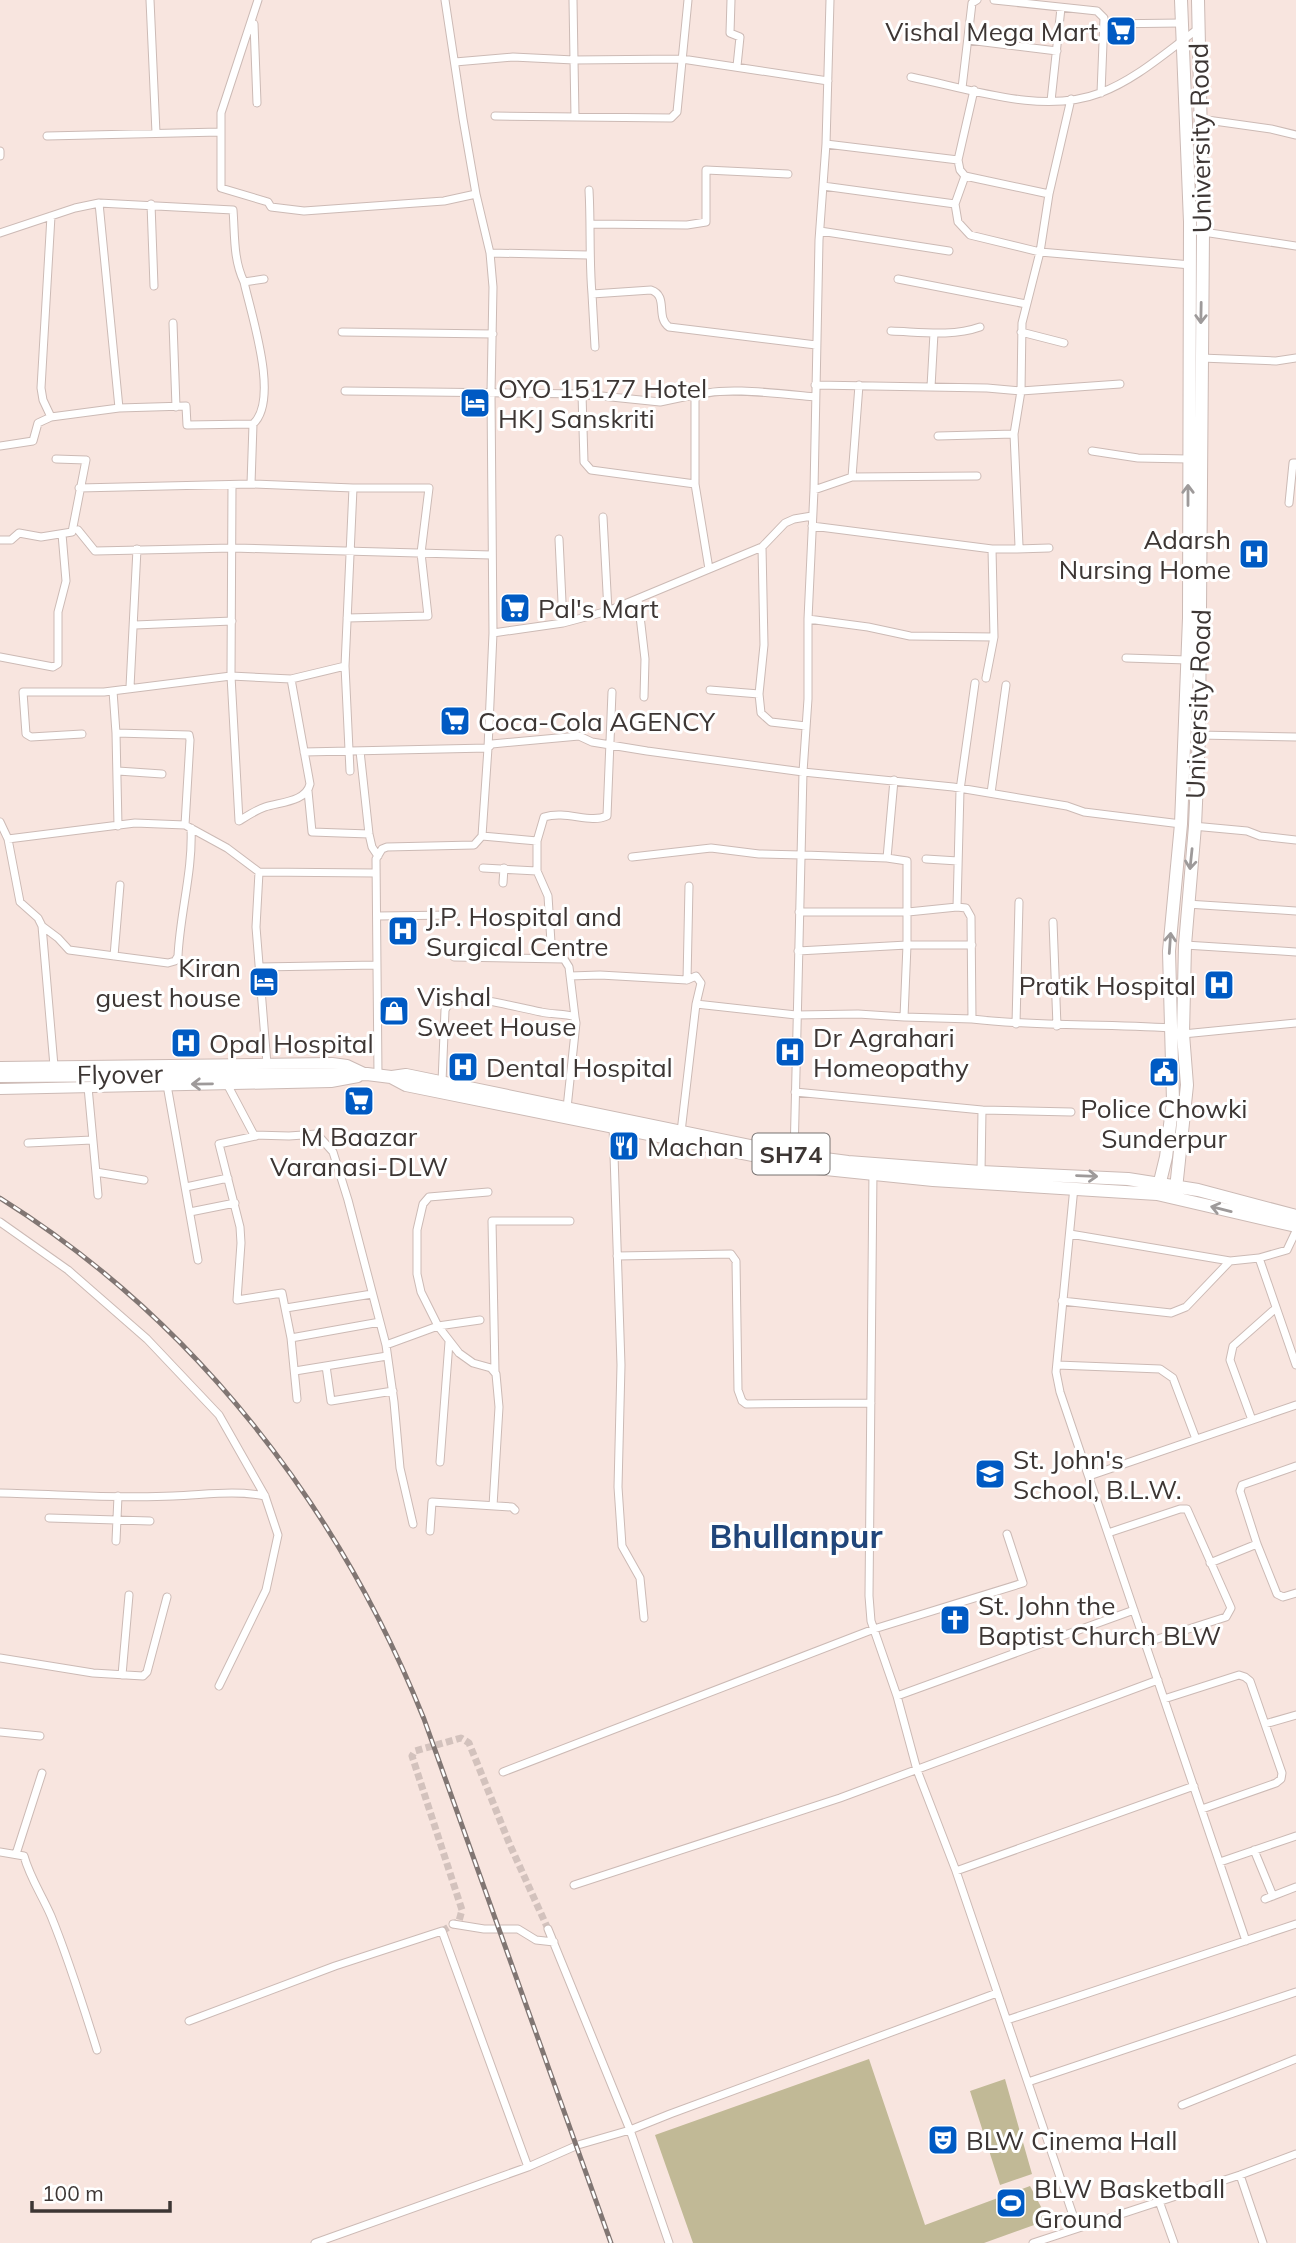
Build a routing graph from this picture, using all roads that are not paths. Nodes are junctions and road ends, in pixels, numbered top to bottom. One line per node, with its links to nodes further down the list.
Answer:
1 (150, 0): 36 (street)
2 (258, 0): 13 (street)
3 (445, 0): 22 (street)
4 (573, 0): 21 (street)
5 (688, 0): 20 (street)
6 (731, 0): 23 (street)
7 (830, 0): 25 (street)
8 (976, 0): 17 (street)
9 (994, 0): 12 (street)
10 (1181, 0): 14 (main road)
11 (1198, 0): 16 (main road, University Road)
12 (1061, 8): 15 (street); 19 (street)
13 (253, 16): 31 (street); 35 (street)
14 (1181, 23): 15 (street); 18 (main road)
15 (1104, 24): 28 (street)
16 (1198, 29): 18 (street); 34 (main road, University Road)
17 (968, 40): 19 (street); 26 (street)
18 (1182, 40): 28 (street); 52 (main road)
19 (1057, 51): 30 (street)
20 (682, 58): 21 (street); 23 (street); 33 (street)
21 (574, 60): 22 (street); 33 (street)
22 (455, 62): 45 (street)
23 (737, 66): 25 (street)
24 (911, 78): 26 (street)
25 (828, 81): 39 (street)
26 (962, 88): 27 (street)
27 (974, 90): 30 (street); 40 (street)
28 (1101, 93): 29 (street)
29 (1071, 99): 30 (street); 46 (street)
30 (1051, 101)
31 (257, 103)
32 (495, 116): 33 (street)
33 (575, 117)
34 (1199, 118): 37 (street); 52 (main road, University Road)
35 (220, 132): 36 (street); 45 (street)
36 (156, 134): 38 (street)
37 (1296, 135)
38 (47, 136)
39 (826, 144): 40 (street); 43 (street)
40 (958, 160): 42 (street)
41 (788, 174): 51 (street)
42 (965, 176): 46 (street); 49 (street)
43 (823, 186): 49 (street); 53 (street)
44 (589, 190): 51 (street)
45 (476, 194): 58 (street)
46 (1049, 194): 57 (street)
47 (99, 203): 48 (street); 50 (street); 90 (street)
48 (151, 204): 63 (street); 64 (street)
49 (955, 204): 57 (street)
50 (51, 216): 54 (street); 91 (street)
51 (591, 224): 59 (street)
52 (1196, 230): 55 (street); 60 (main road, University Road)
53 (820, 231): 56 (street); 75 (street)
54 (0, 233)
55 (1296, 246)
56 (948, 251)
57 (1040, 252): 60 (street); 66 (street)
58 (490, 253): 59 (street); 73 (street)
59 (588, 255): 65 (street)
60 (1196, 266): 77 (main road, University Road, one-way to 77); 98 (main road)
61 (264, 279): 63 (street)
62 (898, 279): 66 (street)
63 (244, 282): 92 (street)
64 (154, 286)
65 (592, 294): 75 (street); 76 (street)
66 (1026, 303): 71 (street)
67 (173, 323): 89 (street)
68 (980, 327): 72 (street)
69 (891, 331): 72 (street)
70 (342, 332): 73 (street)
71 (1021, 332): 74 (street); 84 (street)
72 (934, 333): 82 (street)
73 (493, 334): 85 (street)
74 (1064, 343)
75 (816, 345): 80 (street)
76 (595, 347)
77 (1200, 358): 78 (street); 147 (main road, University Road)
78 (1296, 358)
79 (1120, 384): 84 (street)
80 (815, 385): 81 (street); 88 (street)
81 (859, 385): 82 (street); 101 (street)
82 (931, 387): 84 (street)
83 (345, 391): 85 (street)
84 (1021, 391): 93 (street)
85 (491, 393): 86 (street); 124 (street)
86 (582, 394): 87 (street); 103 (street)
87 (698, 394): 88 (street); 103 (street)
88 (815, 397): 107 (street)
89 (176, 407): 90 (street); 92 (street)
90 (119, 408): 91 (street)
91 (51, 417): 95 (street)
92 (253, 424): 102 (street)
93 (1014, 434): 94 (street); 121 (street)
94 (938, 436)
95 (0, 446)
96 (1092, 451): 98 (street)
97 (56, 459): 105 (street)
98 (1188, 459): 137 (main road, one-way to 98)
99 (1296, 463): 108 (street)
100 (977, 476): 101 (street)
101 (852, 477): 107 (street)
102 (251, 484): 104 (street); 106 (street)
103 (695, 484): 125 (street)
104 (232, 485): 105 (street); 117 (street)
105 (79, 488): 113 (street)
106 (353, 488): 122 (street); 123 (street)
107 (814, 490): 109 (street)
108 (1289, 503)
109 (813, 516): 111 (street); 116 (street)
110 (603, 517): 127 (street)
111 (811, 526): 120 (street); 129 (street)
112 (78, 530): 119 (street)
113 (62, 534): 115 (street); 135 (street)
114 (559, 539): 131 (street)
115 (0, 540)
116 (762, 547): 125 (street); 149 (street)
117 (233, 548): 119 (street); 122 (street); 130 (street)
118 (1049, 548): 121 (street)
119 (137, 549): 132 (street)
120 (992, 549): 121 (street); 134 (street)
121 (1017, 549)
122 (349, 553): 123 (street); 128 (street)
123 (421, 553): 124 (street); 128 (street)
124 (491, 555): 133 (street)
125 (709, 569): 126 (street)
126 (638, 599): 127 (street); 150 (street)
127 (608, 611): 131 (street)
128 (347, 618): 138 (street)
129 (808, 619): 134 (street); 151 (street)
130 (232, 621): 132 (street); 139 (street)
131 (562, 623): 133 (street)
132 (135, 625): 144 (street)
133 (493, 633): 157 (street)
134 (994, 637): 140 (street)
135 (0, 657)
136 (1126, 658): 137 (street)
137 (1187, 660): 147 (main road)
138 (345, 666): 141 (street); 160 (street)
139 (230, 676): 141 (street); 144 (street); 167 (street)
140 (986, 678)
141 (291, 679): 159 (street)
142 (975, 683): 166 (street)
143 (1006, 685): 168 (street)
144 (130, 687): 146 (street)
145 (710, 690): 149 (street)
146 (113, 691): 152 (street); 153 (street)
147 (1193, 691): 154 (main road, University Road); 170 (main road)
148 (612, 692): 156 (street)
149 (760, 694): 151 (street)
150 (644, 697)
151 (806, 726): 163 (street)
152 (116, 733): 161 (street); 172 (street)
153 (82, 734)
154 (1199, 735): 155 (street); 173 (main road, University Road)
155 (1296, 737)
156 (610, 745): 157 (street); 163 (street); 178 (street)
157 (488, 748): 158 (street); 175 (street)
158 (360, 751): 160 (street); 174 (street)
159 (303, 752): 160 (street); 167 (street)
160 (349, 752): 162 (street)
161 (117, 771): 164 (street); 171 (street)
162 (350, 771)
163 (803, 772): 165 (street); 179 (street)
164 (162, 774)
165 (894, 780): 166 (street); 182 (street)
166 (960, 790): 168 (street); 184 (street)
167 (308, 791): 174 (street)
168 (991, 793): 170 (street)
169 (0, 822): 176 (street)
170 (1181, 824): 173 (street); 223 (main road, one-way to 170)
171 (118, 826): 172 (street); 176 (street)
172 (188, 826): 188 (street); 208 (street)
173 (1195, 826): 177 (street); 194 (main road, University Road, one-way to 194)
174 (369, 834): 180 (street)
175 (482, 836): 178 (street); 180 (street)
176 (8, 839): 202 (street)
177 (1296, 840)
178 (537, 841): 187 (street)
179 (803, 855): 181 (street); 182 (street); 197 (street)
180 (378, 856): 189 (street)
181 (632, 857)
182 (887, 858): 198 (street)
183 (926, 859): 184 (street)
184 (958, 861): 195 (street)
185 (484, 868): 186 (street)
186 (504, 868): 187 (street); 190 (street)
187 (537, 870): 210 (street)
188 (259, 872): 189 (street); 212 (street)
189 (375, 873): 200 (street)
190 (503, 883)
191 (120, 885): 208 (street)
192 (689, 886): 214 (street)
193 (1019, 902): 221 (street)
194 (1187, 904): 196 (street); 205 (main road, University Road)
195 (957, 907): 198 (street); 204 (street)
196 (1296, 911)
197 (799, 912): 198 (street); 206 (street)
198 (908, 912): 203 (street)
199 (454, 915): 200 (street)
200 (377, 916): 211 (street)
201 (1054, 922): 222 (street)
202 (42, 926): 208 (street); 226 (street)
203 (907, 944): 204 (street); 206 (street); 218 (street)
204 (972, 945): 219 (street)
205 (1185, 945): 207 (street); 224 (main road, University Road)
206 (797, 951): 216 (street)
207 (1296, 952)
208 (114, 956)
209 (454, 957): 210 (street)
210 (552, 958): 213 (street)
211 (377, 965): 212 (street); 228 (street)
212 (260, 967): 225 (street)
213 (570, 976): 214 (street); 217 (street)
214 (687, 980): 215 (street)
215 (696, 1004): 216 (street); 240 (street)
216 (796, 1015): 218 (street); 235 (street)
217 (575, 1017): 230 (street); 236 (street)
218 (904, 1017): 219 (street)
219 (972, 1018): 221 (street)
220 (1296, 1023): 224 (street)
221 (1016, 1024): 222 (street)
222 (1057, 1026): 223 (street)
223 (1171, 1028): 244 (main road)
224 (1184, 1034): 244 (main road, University Road)
225 (267, 1064): 226 (street); 228 (street)
226 (54, 1066): 227 (street)
227 (0, 1067)
228 (379, 1075): 229 (main road, Flyover / SH74); 230 (main road, SH74); 231 (street); 239 (main road, SH74)
229 (0, 1076)
230 (442, 1082): 236 (main road, SH74)
231 (227, 1084): 232 (street, one-way to 232); 241 (street)
232 (167, 1085): 233 (street); 251 (street)
233 (88, 1087): 234 (street); 242 (street)
234 (0, 1089)
235 (795, 1092): 237 (street); 245 (street)
236 (566, 1108): 239 (main road, SH74)
237 (982, 1110): 238 (street); 248 (street)
238 (1071, 1112)
239 (613, 1122): 240 (main road, SH74); 245 (main road, SH74); 265 (street)
240 (681, 1132): 245 (main road, SH74)
241 (257, 1136): 249 (street); 269 (street)
242 (92, 1140): 243 (street); 247 (street)
243 (28, 1143)
244 (1172, 1159): 253 (main road); 255 (main road, University Road)
245 (793, 1160): 246 (main road, SH74)
246 (873, 1169): 248 (main road, SH74); 252 (main road, SH74); 287 (street)
247 (96, 1172): 250 (street); 256 (street)
248 (981, 1172): 253 (main road, SH74, one-way to 253)
249 (229, 1178): 251 (street); 258 (street)
250 (144, 1180)
251 (186, 1187): 259 (street)
252 (1074, 1187): 253 (main road, SH74); 264 (street)
253 (1158, 1189): 255 (main road, SH74)
254 (488, 1192): 275 (street)
255 (1175, 1192): 257 (main road, SH74)
256 (98, 1195)
257 (1195, 1196): 260 (main road, SH74); 263 (main road, SH74, one-way to 257)
258 (235, 1203): 259 (street); 271 (street)
259 (190, 1212): 267 (street)
260 (1296, 1216)
261 (570, 1221): 284 (street)
262 (0, 1222): 296 (street)
263 (1296, 1229): 266 (street)
264 (1070, 1234): 268 (street); 270 (street)
265 (617, 1256): 287 (street); 313 (street)
266 (1259, 1258): 268 (street); 272 (street)
267 (198, 1260)
268 (1230, 1261): 270 (street)
269 (372, 1294): 271 (street); 274 (street)
270 (1062, 1301): 280 (street)
271 (286, 1308): 276 (street)
272 (1276, 1308): 281 (street); 289 (street)
273 (480, 1320): 275 (street)
274 (380, 1322): 276 (street); 278 (street)
275 (438, 1326): 277 (street); 278 (street)
276 (291, 1338): 283 (street)
277 (449, 1341): 284 (street); 291 (street)
278 (386, 1345): 279 (street)
279 (387, 1356): 282 (street); 285 (street)
280 (1057, 1365): 290 (street); 293 (street)
281 (1296, 1365)
282 (326, 1366): 283 (street); 285 (street)
283 (295, 1371): 286 (street)
284 (495, 1372): 297 (street)
285 (393, 1391): 302 (street)
286 (297, 1399)
287 (871, 1403): 314 (street)
288 (1296, 1405): 289 (street)
289 (1252, 1420): 290 (street)
290 (1196, 1439): 293 (street)
291 (440, 1462)
292 (1296, 1466): 307 (street)
293 (1088, 1476): 304 (street)
294 (0, 1493): 295 (street)
295 (118, 1496): 296 (street); 300 (street)
296 (265, 1496): 319 (street)
297 (493, 1506): 298 (street); 303 (street)
298 (515, 1510)
299 (49, 1518): 300 (street)
300 (117, 1520): 301 (street); 306 (street)
301 (150, 1521)
302 (413, 1524)
303 (430, 1531)
304 (1108, 1533): 308 (street); 312 (street)
305 (1007, 1534): 314 (street)
306 (116, 1541)
307 (1257, 1544): 308 (street); 309 (street)
308 (1210, 1563): 315 (street)
309 (1296, 1593)
310 (129, 1595): 317 (street)
311 (167, 1597): 317 (street)
312 (1134, 1610): 315 (street); 320 (street)
313 (644, 1618)
314 (874, 1629): 320 (street); 327 (street)
315 (1145, 1643): 318 (street)
316 (0, 1658): 317 (street)
317 (122, 1675)
318 (1158, 1680): 321 (street); 326 (street)
319 (219, 1686)
320 (897, 1696): 326 (street)
321 (1164, 1699): 323 (street); 329 (street)
322 (1296, 1715): 323 (street)
323 (1265, 1724): 330 (street)
324 (0, 1732): 325 (street)
325 (40, 1736)
326 (918, 1770): 336 (street); 337 (street)
327 (503, 1772)
328 (42, 1773): 334 (street)
329 (1194, 1786): 330 (street); 336 (street)
330 (1202, 1809): 335 (street)
331 (1296, 1836): 332 (street)
332 (1254, 1850): 335 (street); 338 (street)
333 (0, 1852): 334 (street)
334 (16, 1854): 348 (street)
335 (1220, 1862): 342 (street)
336 (956, 1871): 345 (street)
337 (574, 1885)
338 (1296, 1887)
339 (453, 1924): 343 (street)
340 (1296, 1924): 342 (street)
341 (548, 1929): 343 (street)
342 (1246, 1941): 346 (street)
343 (554, 1942): 352 (street)
344 (1296, 1992): 350 (street)
345 (998, 1993): 346 (street); 352 (street)
346 (1007, 2020): 350 (street)
347 (189, 2021): 354 (street)
348 (96, 2050)
349 (1296, 2059): 351 (street)
350 (1028, 2082): 357 (street)
351 (1182, 2105)
352 (630, 2130): 354 (street); 359 (street)
353 (1296, 2154): 355 (street)
354 (528, 2167): 358 (street)
355 (1240, 2175): 356 (street); 362 (street)
356 (1159, 2201): 357 (street); 361 (street)
357 (1077, 2227): 360 (street)
358 (315, 2243)
359 (669, 2243)
360 (1033, 2243)
361 (1174, 2243)
362 (1263, 2243)

